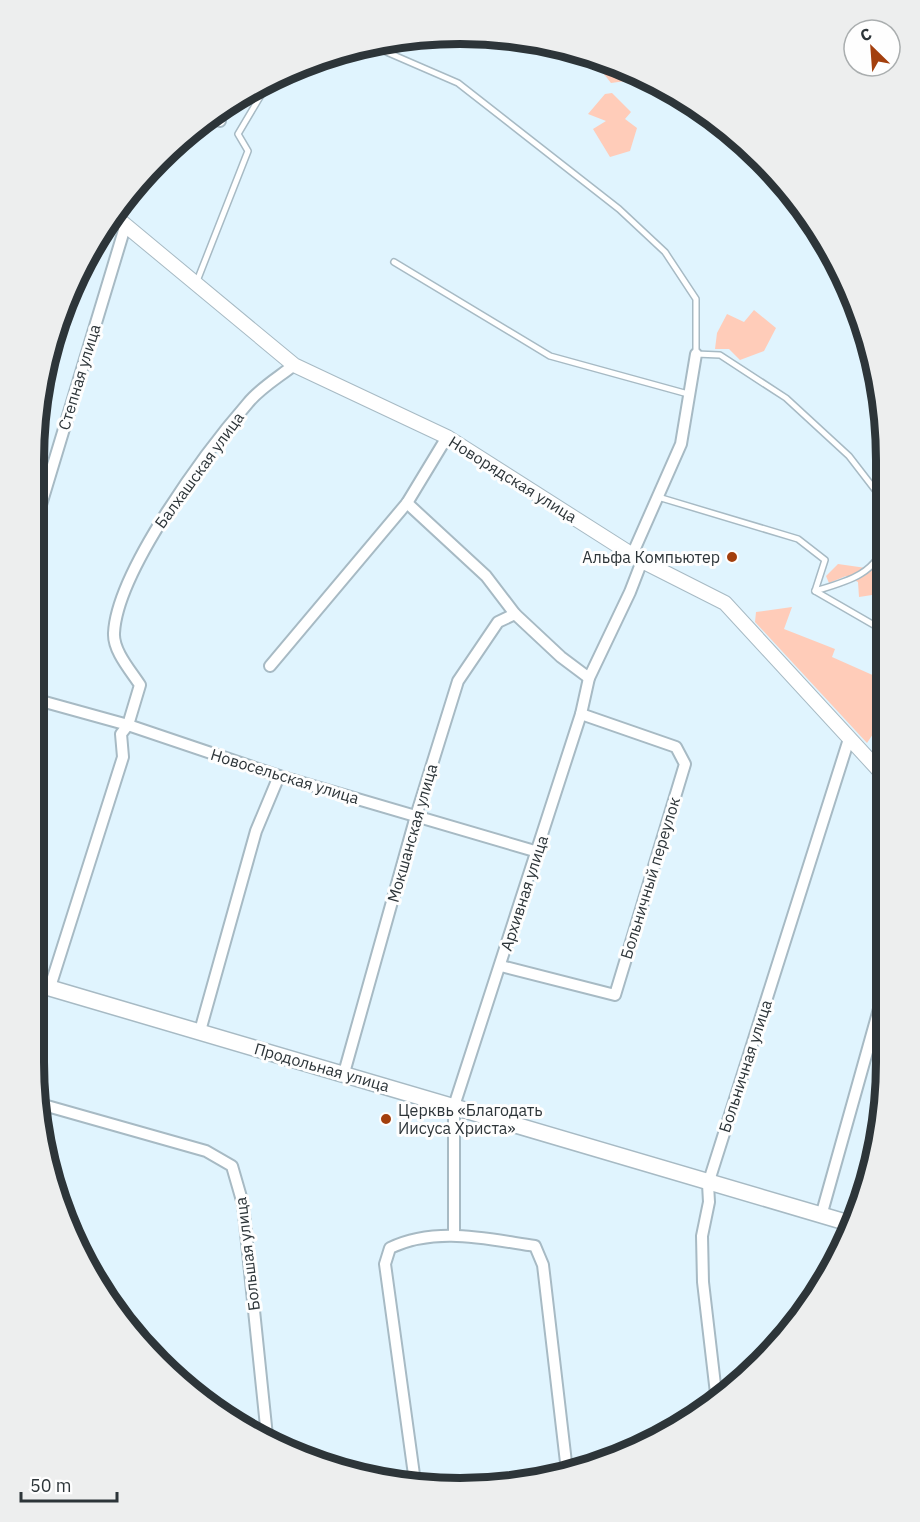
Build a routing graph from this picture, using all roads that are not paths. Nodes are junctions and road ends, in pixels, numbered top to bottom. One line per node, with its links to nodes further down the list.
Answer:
1 (384, 51): 7 (lane)
2 (262, 94): 6 (lane)
3 (119, 221): 4 (street, Новорядская улица)
4 (125, 227): 6 (street, Новорядская улица); 12 (street, Степная улица)
5 (394, 262): 9 (lane)
6 (196, 284): 8 (street, Новорядская улица)
7 (696, 354): 9 (street, Архивная улица); 11 (lane)
8 (294, 365): 10 (street, Новорядская улица); 24 (street, Балхашская улица)
9 (689, 395): 13 (street, Архивная улица)
10 (447, 437): 14 (street); 15 (street, Новорядская улица)
11 (876, 491)
12 (44, 495)
13 (658, 497): 15 (street, Архивная улица); 17 (lane)
14 (407, 503): 18 (street); 20 (street)
15 (637, 558): 21 (street, Архивная улица); 25 (street, Новорядская улица)
16 (876, 561): 17 (lane)
17 (815, 591): 19 (lane)
18 (515, 614): 21 (street); 28 (street, Мокшанская улица)
19 (876, 626)
20 (270, 666)
21 (589, 678): 23 (street, Архивная улица)
22 (44, 702): 24 (street, Новосельская улица)
23 (581, 714): 29 (street, Архивная улица); 30 (street, Больничный переулок)
24 (128, 725): 27 (street, Новосельская улица); 32 (street, Балхашская улица)
25 (849, 739): 26 (street, Новорядская улица); 38 (street, Больничная улица)
26 (876, 767)
27 (279, 776): 28 (street, Новосельская улица); 34 (street)
28 (416, 816): 29 (street, Новосельская улица); 35 (street, Мокшанская улица)
29 (538, 852): 30 (street, Архивная улица)
30 (501, 966): 37 (street, Архивная улица)
31 (44, 986): 32 (main road, Продольная улица)
32 (50, 987): 34 (main road, Продольная улица)
33 (876, 1020): 39 (street)
34 (200, 1031): 35 (main road, Продольная улица)
35 (344, 1073): 37 (main road, Продольная улица)
36 (46, 1106): 43 (street, Большая улица)
37 (454, 1106): 38 (main road, Продольная улица); 41 (street, Архивная улица)
38 (708, 1184): 39 (main road, Продольная улица); 42 (street, Больничная улица)
39 (821, 1216): 40 (main road, Продольная улица)
40 (845, 1222)
41 (454, 1234): 44 (street); 45 (street)
42 (716, 1391)
43 (266, 1431)
44 (566, 1464)
45 (414, 1476)

